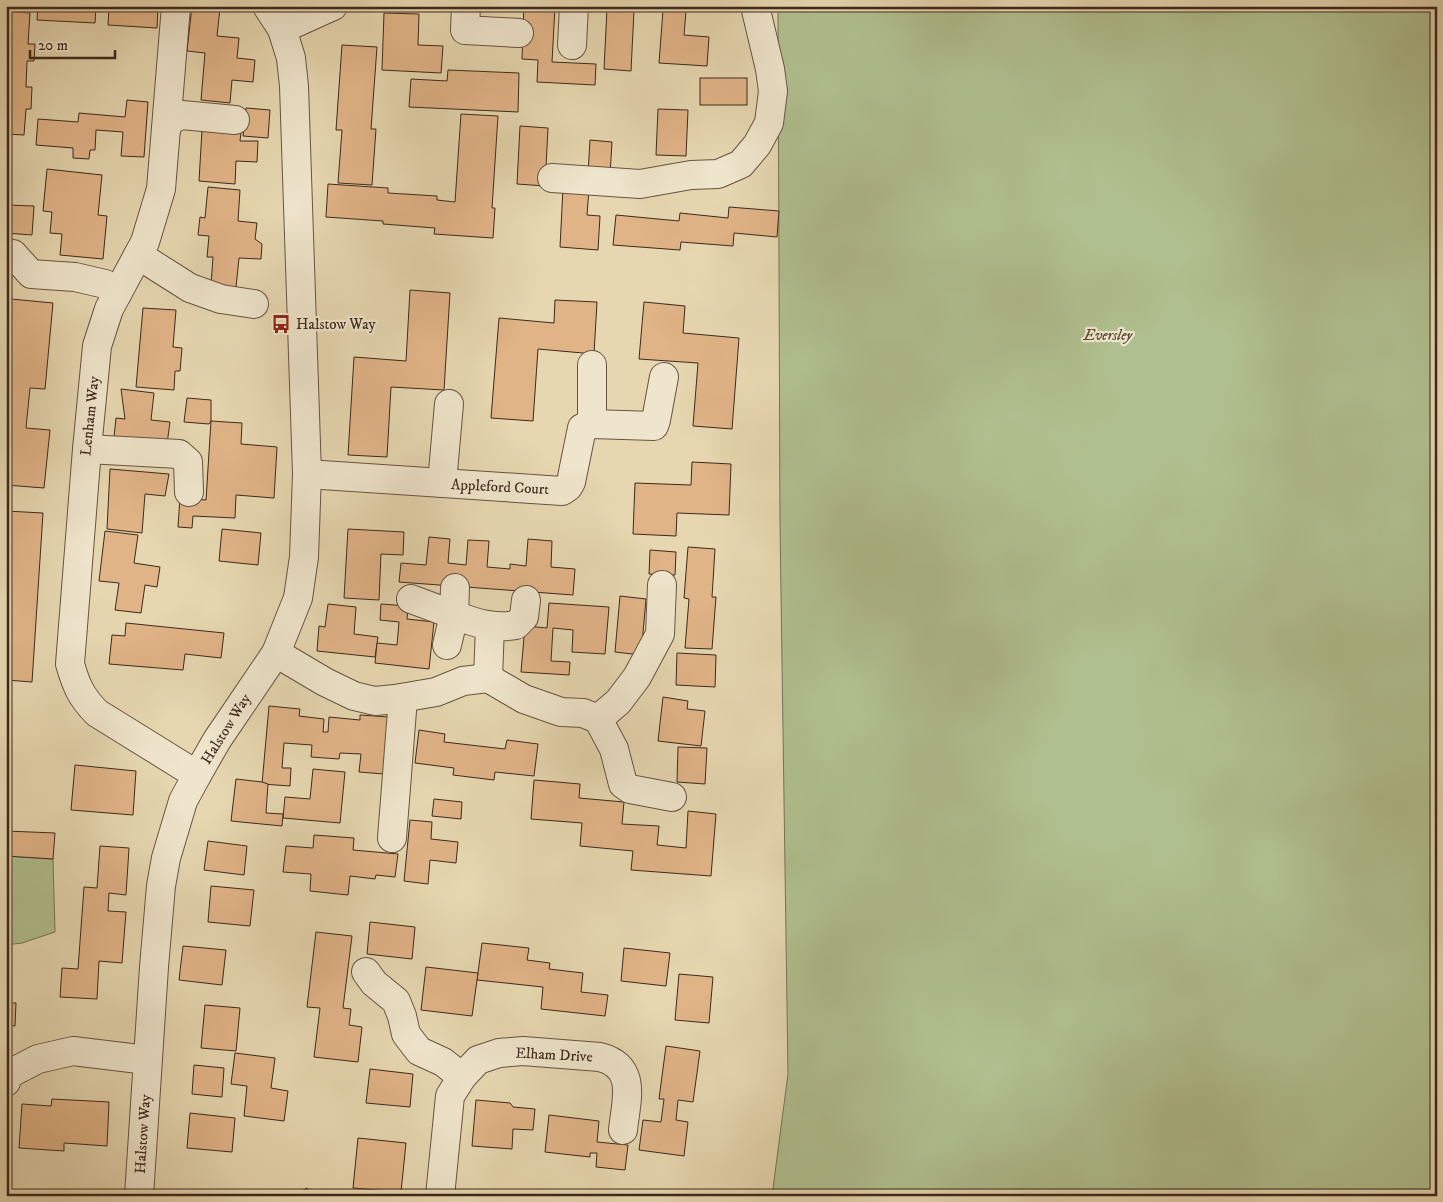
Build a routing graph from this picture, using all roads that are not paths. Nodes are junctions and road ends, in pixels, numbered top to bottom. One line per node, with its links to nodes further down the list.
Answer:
1 (176, 6): 11 (street, Lenham Way)
2 (267, 6): 7 (street, Halstow Way)
3 (333, 6): 7 (street)
4 (466, 6): 8 (street)
5 (574, 6): 9 (street)
6 (755, 6): 12 (street)
7 (282, 29): 22 (street, Halstow Way)
8 (519, 33)
9 (572, 45)
10 (235, 120): 11 (street)
11 (166, 129): 14 (street, Lenham Way)
12 (552, 178)
13 (6, 254): 15 (street)
14 (138, 255): 15 (street, Lenham Way); 16 (street)
15 (117, 294): 21 (street, Lenham Way)
16 (254, 304)
17 (592, 365): 20 (street)
18 (664, 378): 20 (street)
19 (449, 404): 23 (street)
20 (592, 424): 23 (street, Appleford Court)
21 (87, 449): 24 (street); 36 (street, Lenham Way)
22 (307, 474): 23 (street, Appleford Court); 32 (street, Halstow Way)
23 (442, 483)
24 (189, 492)
25 (662, 584): 35 (street)
26 (455, 588): 29 (street)
27 (411, 599): 29 (street)
28 (526, 600): 30 (street)
29 (454, 615): 30 (street); 31 (street)
30 (490, 626): 33 (street)
31 (447, 646)
32 (276, 653): 34 (street); 36 (street, Halstow Way)
33 (488, 678): 34 (street); 35 (street)
34 (403, 698): 38 (street)
35 (598, 719): 37 (street)
36 (197, 775): 40 (street, Halstow Way)
37 (672, 797)
38 (392, 838)
39 (366, 972): 41 (street)
40 (148, 1060): 42 (street); 44 (street, Halstow Way)
41 (462, 1076): 43 (street, Elham Drive); 45 (street, Elham Drive)
42 (6, 1082)
43 (622, 1130)
44 (140, 1196)
45 (440, 1196)

